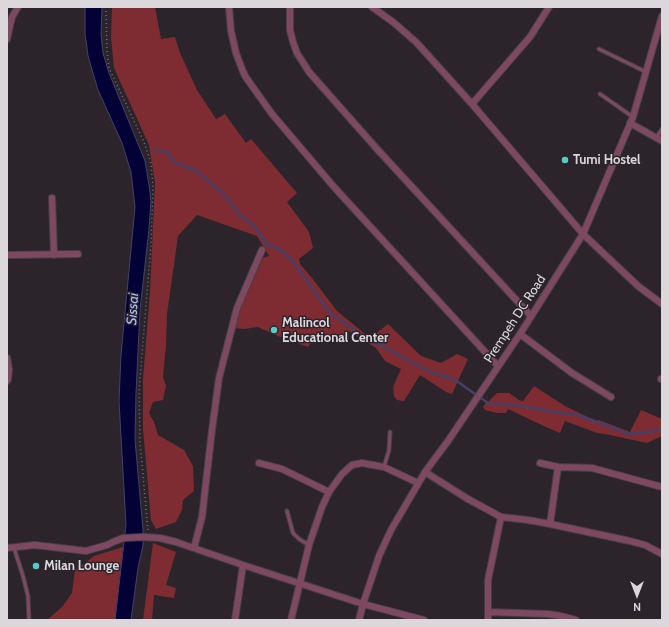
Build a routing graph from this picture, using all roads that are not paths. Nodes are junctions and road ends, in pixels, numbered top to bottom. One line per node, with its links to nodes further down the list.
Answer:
1 (18, 7): 7 (street)
2 (229, 7): 27 (street)
3 (290, 7): 24 (street)
4 (372, 7): 11 (street)
5 (549, 7): 11 (street)
6 (662, 19): 9 (street, Prempeh DC Road)
7 (7, 39)
8 (599, 49): 9 (lane)
9 (646, 72): 12 (street, Prempeh DC Road)
10 (600, 94): 12 (lane)
11 (472, 104): 18 (street)
12 (633, 117): 13 (street, Prempeh DC Road)
13 (630, 124): 15 (street); 18 (street, Prempeh DC Road)
14 (662, 129): 15 (lane)
15 (656, 138): 16 (street)
16 (662, 142)
17 (52, 198): 20 (street)
18 (584, 234): 23 (street); 24 (street, Prempeh DC Road)
19 (262, 250): 45 (street)
20 (54, 254): 21 (street); 22 (street)
21 (78, 254)
22 (7, 255)
23 (662, 304)
24 (531, 316): 25 (street, Prempeh DC Road)
25 (520, 334): 27 (street, Prempeh DC Road); 29 (street)
26 (7, 358): 28 (street)
27 (498, 366): 35 (street, Prempeh DC Road)
28 (7, 380)
29 (611, 397)
30 (390, 432): 33 (lane)
31 (540, 462): 34 (street)
32 (259, 463): 38 (street)
33 (384, 467): 36 (street); 38 (street)
34 (558, 467): 37 (street); 41 (street)
35 (425, 472): 36 (street, Prempeh DC Road); 40 (street)
36 (418, 483): 49 (street, Prempeh DC Road)
37 (662, 488)
38 (329, 492): 42 (street)
39 (287, 510): 42 (lane)
40 (501, 517): 41 (street); 50 (street)
41 (550, 524): 46 (street)
42 (308, 544): 48 (street)
43 (7, 548): 44 (street)
44 (14, 548): 45 (street); 51 (lane)
45 (194, 548): 47 (street)
46 (662, 554)
47 (243, 565): 48 (street); 52 (street)
48 (299, 583): 49 (street); 53 (street)
49 (363, 604): 54 (street, Prempeh DC Road); 55 (street)
50 (488, 612): 56 (street); 57 (street)
51 (29, 620)
52 (235, 620)
53 (291, 620)
54 (360, 620)
55 (424, 620)
56 (488, 620)
57 (576, 620)

